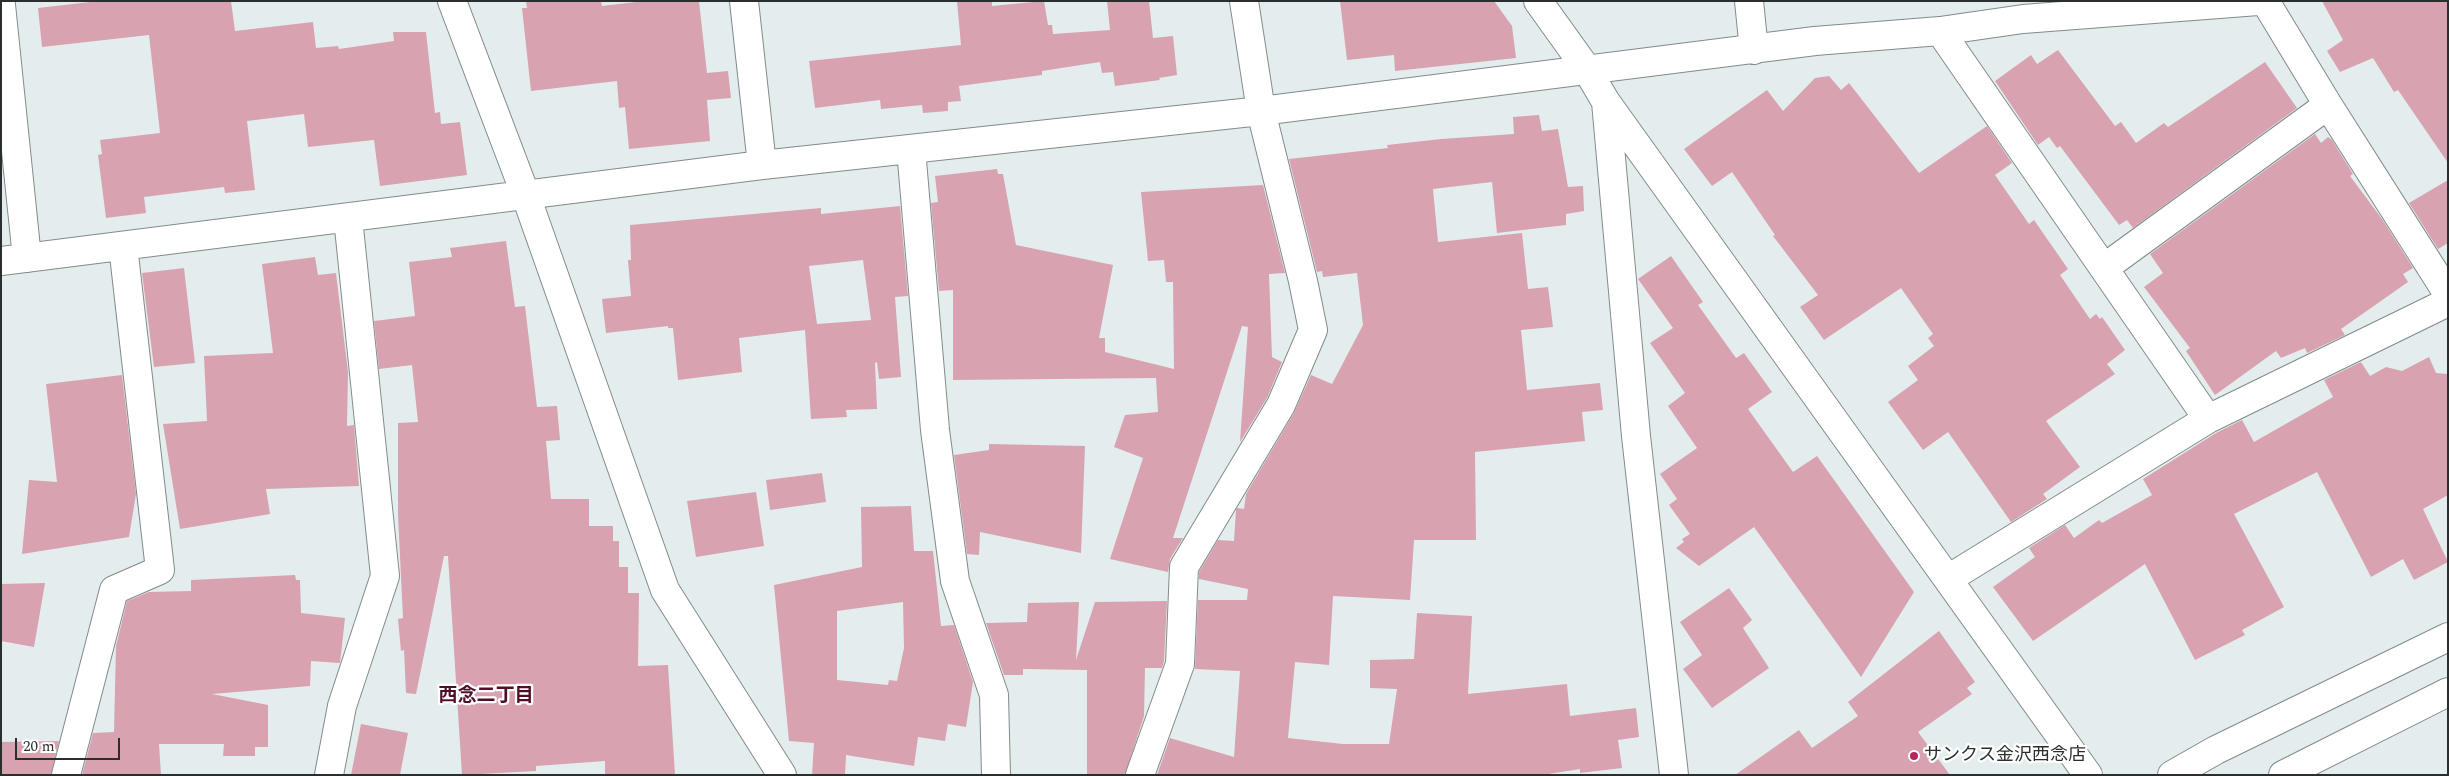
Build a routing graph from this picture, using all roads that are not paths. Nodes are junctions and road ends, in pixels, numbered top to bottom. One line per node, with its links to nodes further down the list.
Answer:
1 (452, 1): 18 (street)
2 (744, 1): 17 (street)
3 (1244, 1): 15 (street)
4 (1538, 1): 12 (street)
5 (1749, 1): 11 (street)
6 (2258, 1): 9 (street)
7 (2265, 1): 14 (street)
8 (1, 5): 21 (street)
9 (2022, 10): 10 (street)
10 (1940, 31): 11 (street); 22 (street)
11 (1754, 50): 12 (street)
12 (1586, 68): 13 (street); 15 (street)
13 (1606, 102): 26 (street); 34 (street)
14 (2328, 106): 22 (street); 23 (street)
15 (1261, 111): 16 (street); 33 (street)
16 (911, 149): 17 (street); 32 (street)
17 (762, 165): 18 (street)
18 (526, 196): 19 (street); 31 (street)
19 (348, 218): 20 (street); 30 (street)
20 (124, 246): 21 (street); 29 (street)
21 (14, 259)
22 (2104, 268): 25 (street)
23 (2448, 294)
24 (2448, 302): 25 (street)
25 (2208, 419): 26 (street)
26 (1948, 579): 35 (street)
27 (2448, 637): 36 (street)
28 (2448, 692): 37 (street)
29 (66, 775)
30 (329, 775)
31 (782, 775)
32 (996, 775)
33 (1140, 775)
34 (1674, 775)
35 (2088, 775)
36 (2172, 775)
37 (2283, 775)

